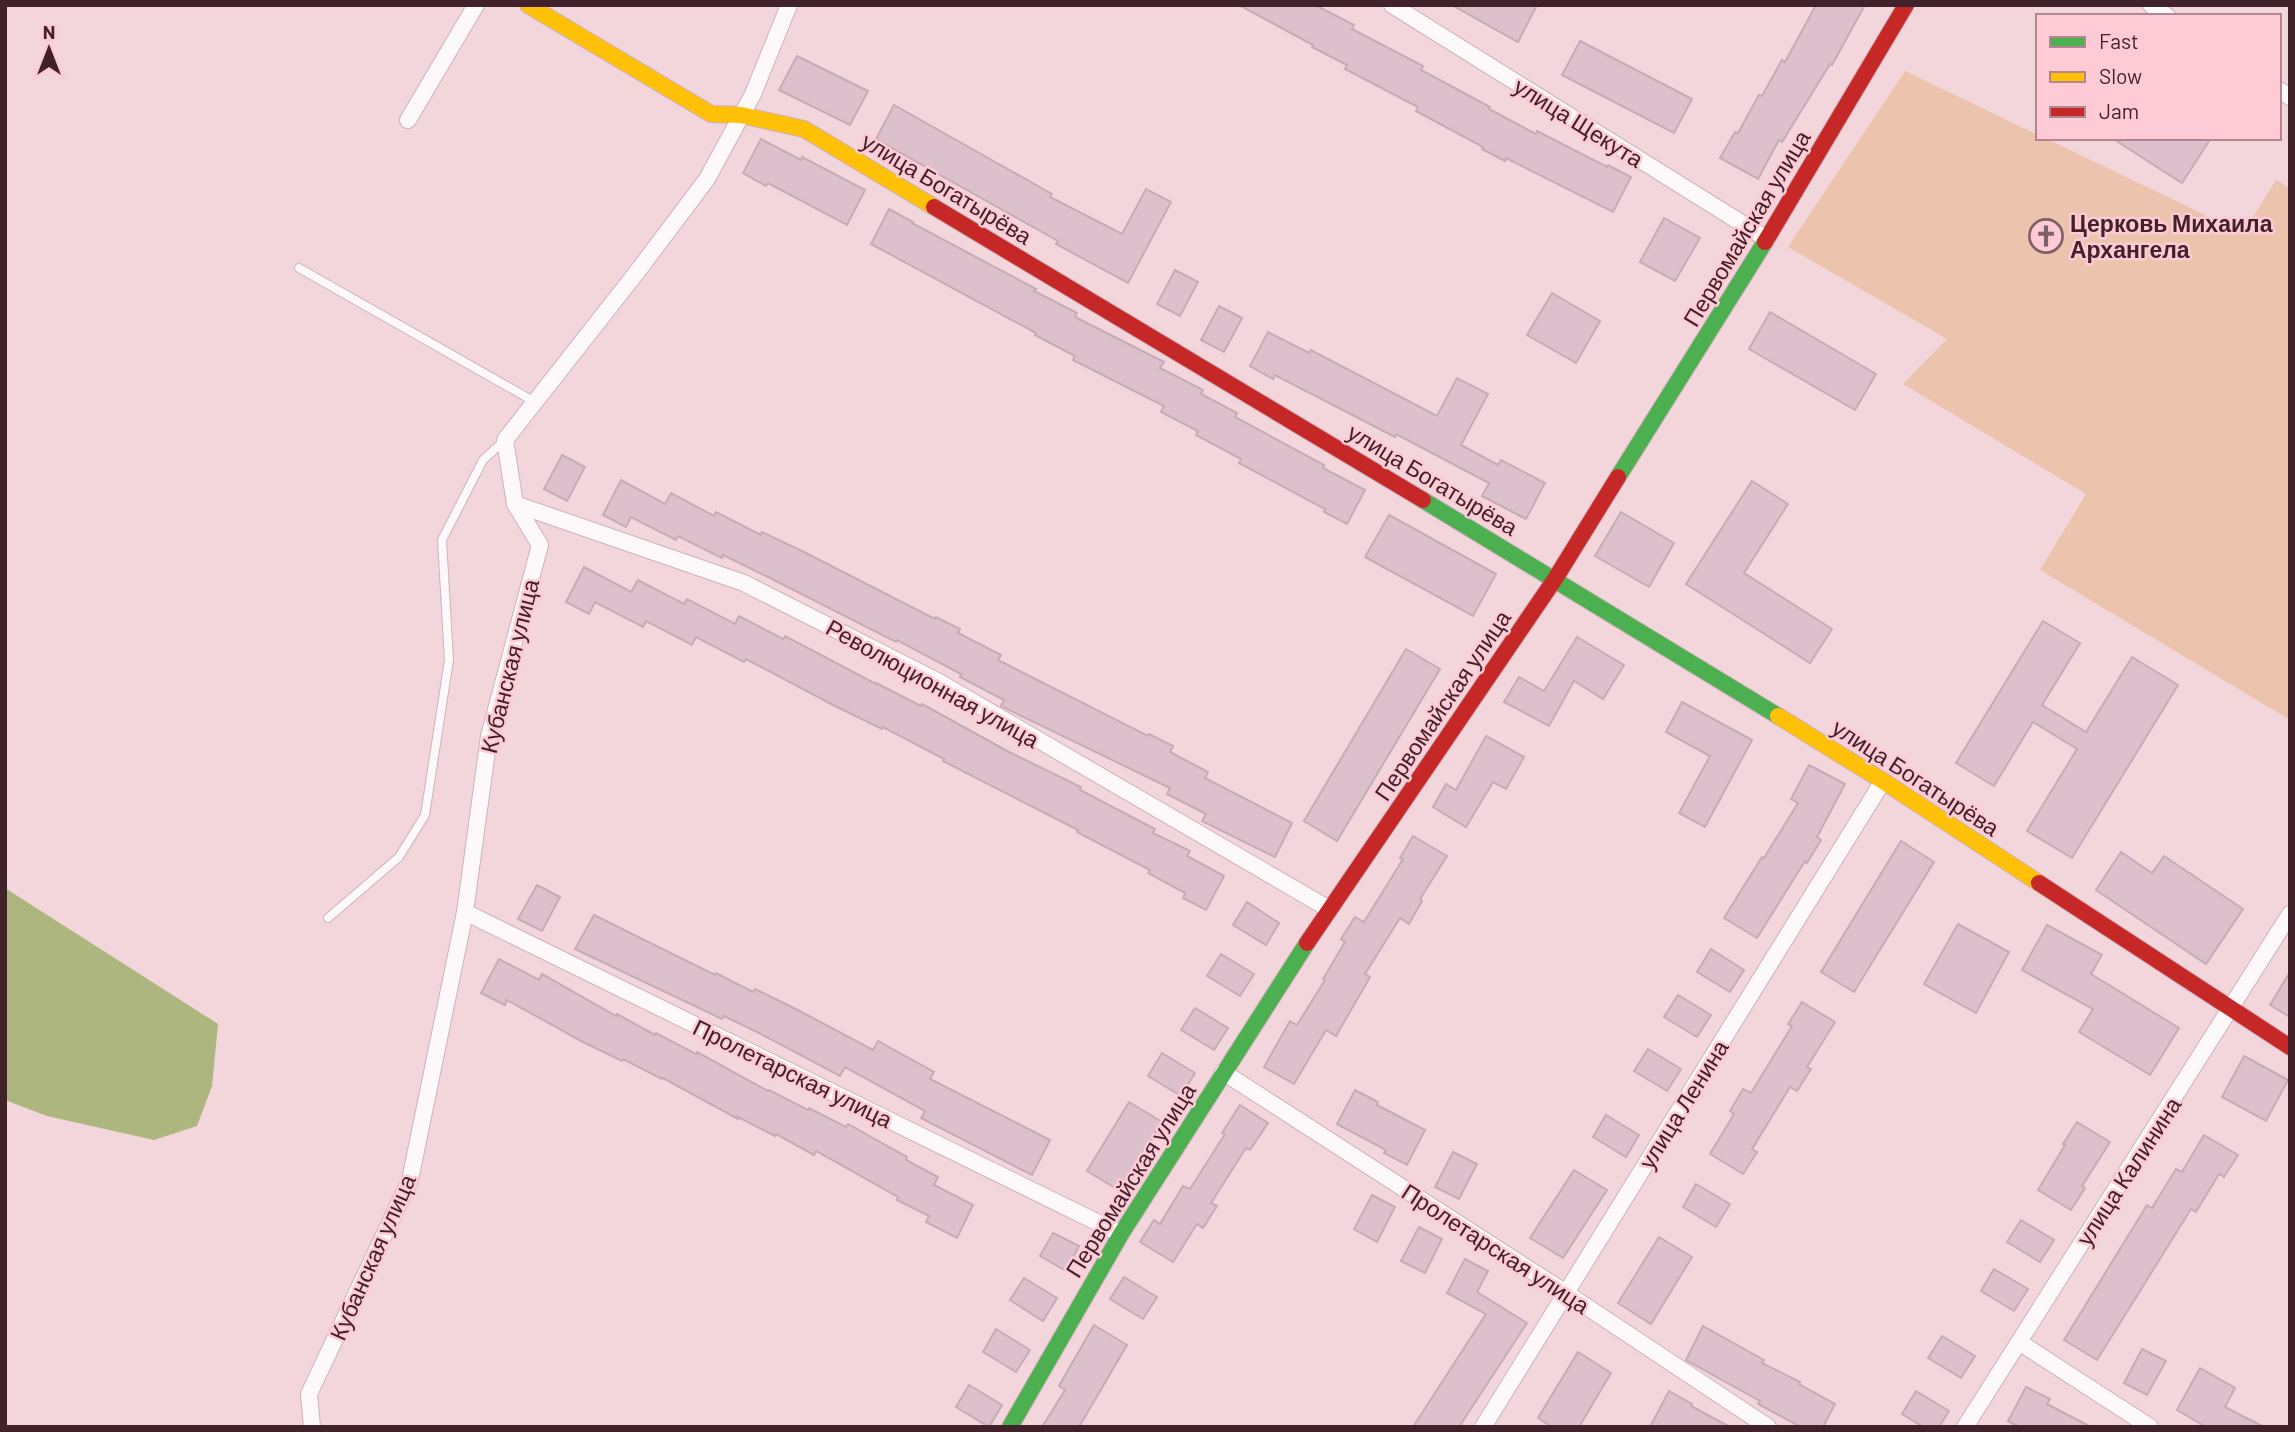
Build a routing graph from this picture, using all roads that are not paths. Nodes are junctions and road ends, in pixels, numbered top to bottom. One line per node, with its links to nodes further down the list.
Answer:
1 (476, 5): 7 (street)
2 (528, 5): 6 (street, улица Богатырёва)
3 (789, 5): 6 (street)
4 (1392, 5): 8 (street, улица Щекута)
5 (1906, 5): 8 (street, Первомайская улица)
6 (741, 115): 10 (street); 13 (street, улица Богатырёва)
7 (408, 120)
8 (1767, 239): 13 (street, Первомайская улица)
9 (299, 268): 10 (lane)
10 (535, 402): 11 (street)
11 (505, 440): 12 (street, Кубанская улица); 18 (lane)
12 (515, 504): 15 (street, Революционная улица); 16 (street, Кубанская улица)
13 (1555, 579): 14 (street, улица Богатырёва); 15 (street, Первомайская улица)
14 (1883, 781): 19 (street, улица Богатырёва); 23 (street, улица Ленина)
15 (1329, 909): 21 (street, Первомайская улица)
16 (465, 912): 22 (street, Пролетарская улица); 25 (street, Кубанская улица)
17 (2290, 914): 19 (street, улица Калинина)
18 (328, 918)
19 (2231, 1010): 20 (street, улица Богатырёва); 24 (street, улица Калинина)
20 (2290, 1047)
21 (1223, 1072): 22 (street, Первомайская улица); 23 (street, Пролетарская улица)
22 (1121, 1234): 26 (street, Первомайская улица)
23 (1566, 1293): 27 (street, улица Ленина); 28 (street, Пролетарская улица)
24 (2019, 1342): 29 (street, улица Калинина); 30 (street)
25 (312, 1427)
26 (1010, 1427)
27 (1483, 1427)
28 (1768, 1427)
29 (1965, 1427)
30 (2150, 1427)

